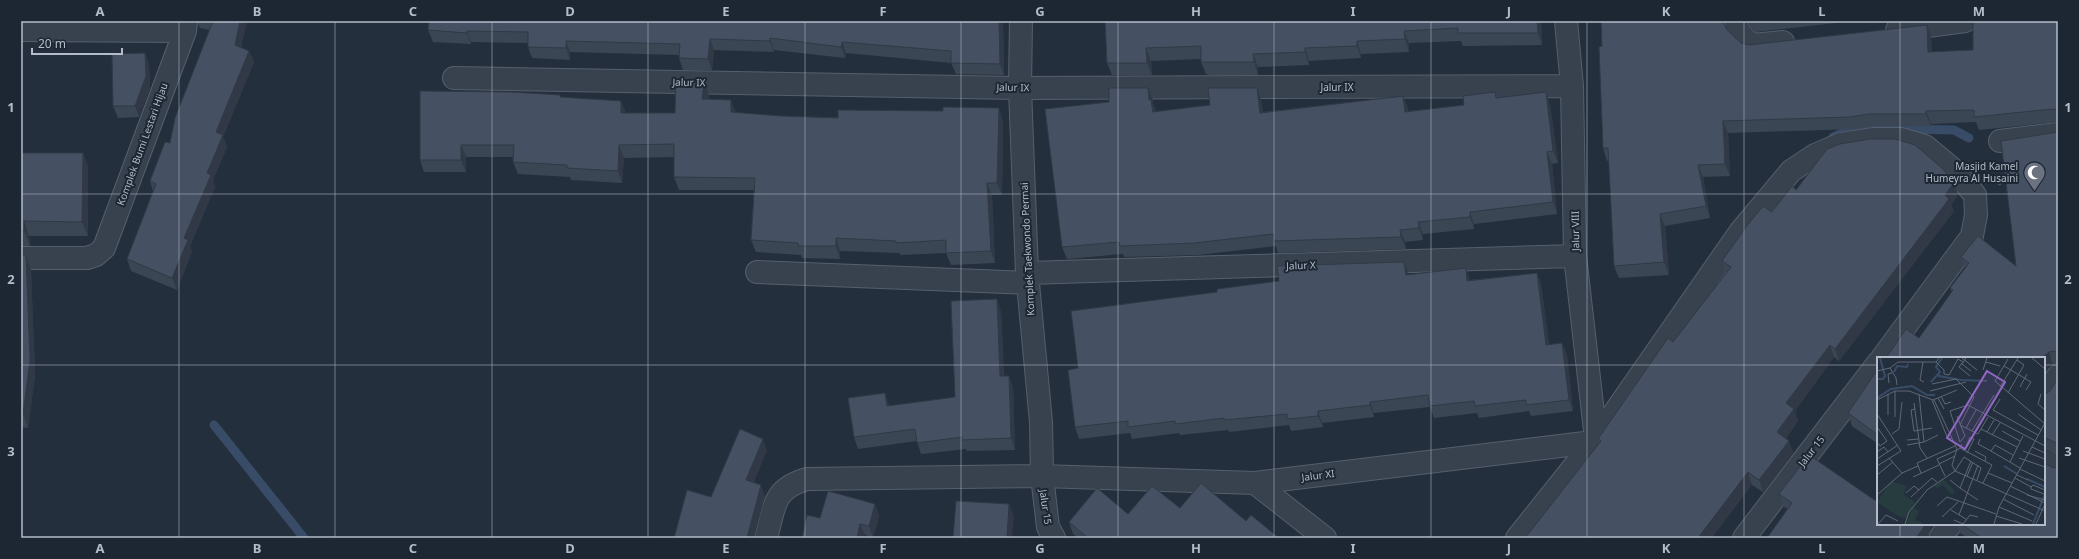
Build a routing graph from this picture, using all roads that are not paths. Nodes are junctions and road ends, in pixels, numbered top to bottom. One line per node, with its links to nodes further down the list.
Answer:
1 (1021, 21): 11 (street, Komplek Taekwondo Permai)
2 (1566, 21): 10 (street, Jalur VIII)
3 (1736, 21): 8 (street)
4 (1965, 21): 7 (street)
5 (185, 26): 6 (street); 15 (street, Komplek Bumi Lestari Hijau)
6 (21, 30)
7 (1878, 32)
8 (1800, 40)
9 (454, 78): 11 (street, Jalur IX)
10 (1572, 86): 11 (street, Jalur IX); 14 (street, Jalur VIII)
11 (1020, 88): 17 (street, Komplek Taekwondo Permai)
12 (2058, 134): 13 (street)
13 (2000, 141)
14 (1575, 256): 17 (street, Jalur X); 22 (street, Jalur VIII)
15 (21, 258)
16 (757, 272): 17 (street, Jalur X)
17 (1027, 278): 25 (street, Komplek Taekwondo Permai)
18 (1883, 357): 22 (street)
19 (1877, 364): 32 (street, Jalur 15)
20 (2058, 376): 21 (street)
21 (2045, 395)
22 (1594, 441): 26 (street, Jalur XI); 31 (street)
23 (2045, 460): 24 (street)
24 (2058, 468)
25 (1042, 476): 26 (street, Jalur XI); 28 (street, Jalur XI); 29 (street, Jalur 15)
26 (1256, 483): 30 (street)
27 (1949, 525): 33 (street)
28 (766, 538)
29 (1054, 538)
30 (1325, 538)
31 (1517, 538)
32 (1744, 538)
33 (1940, 538)

